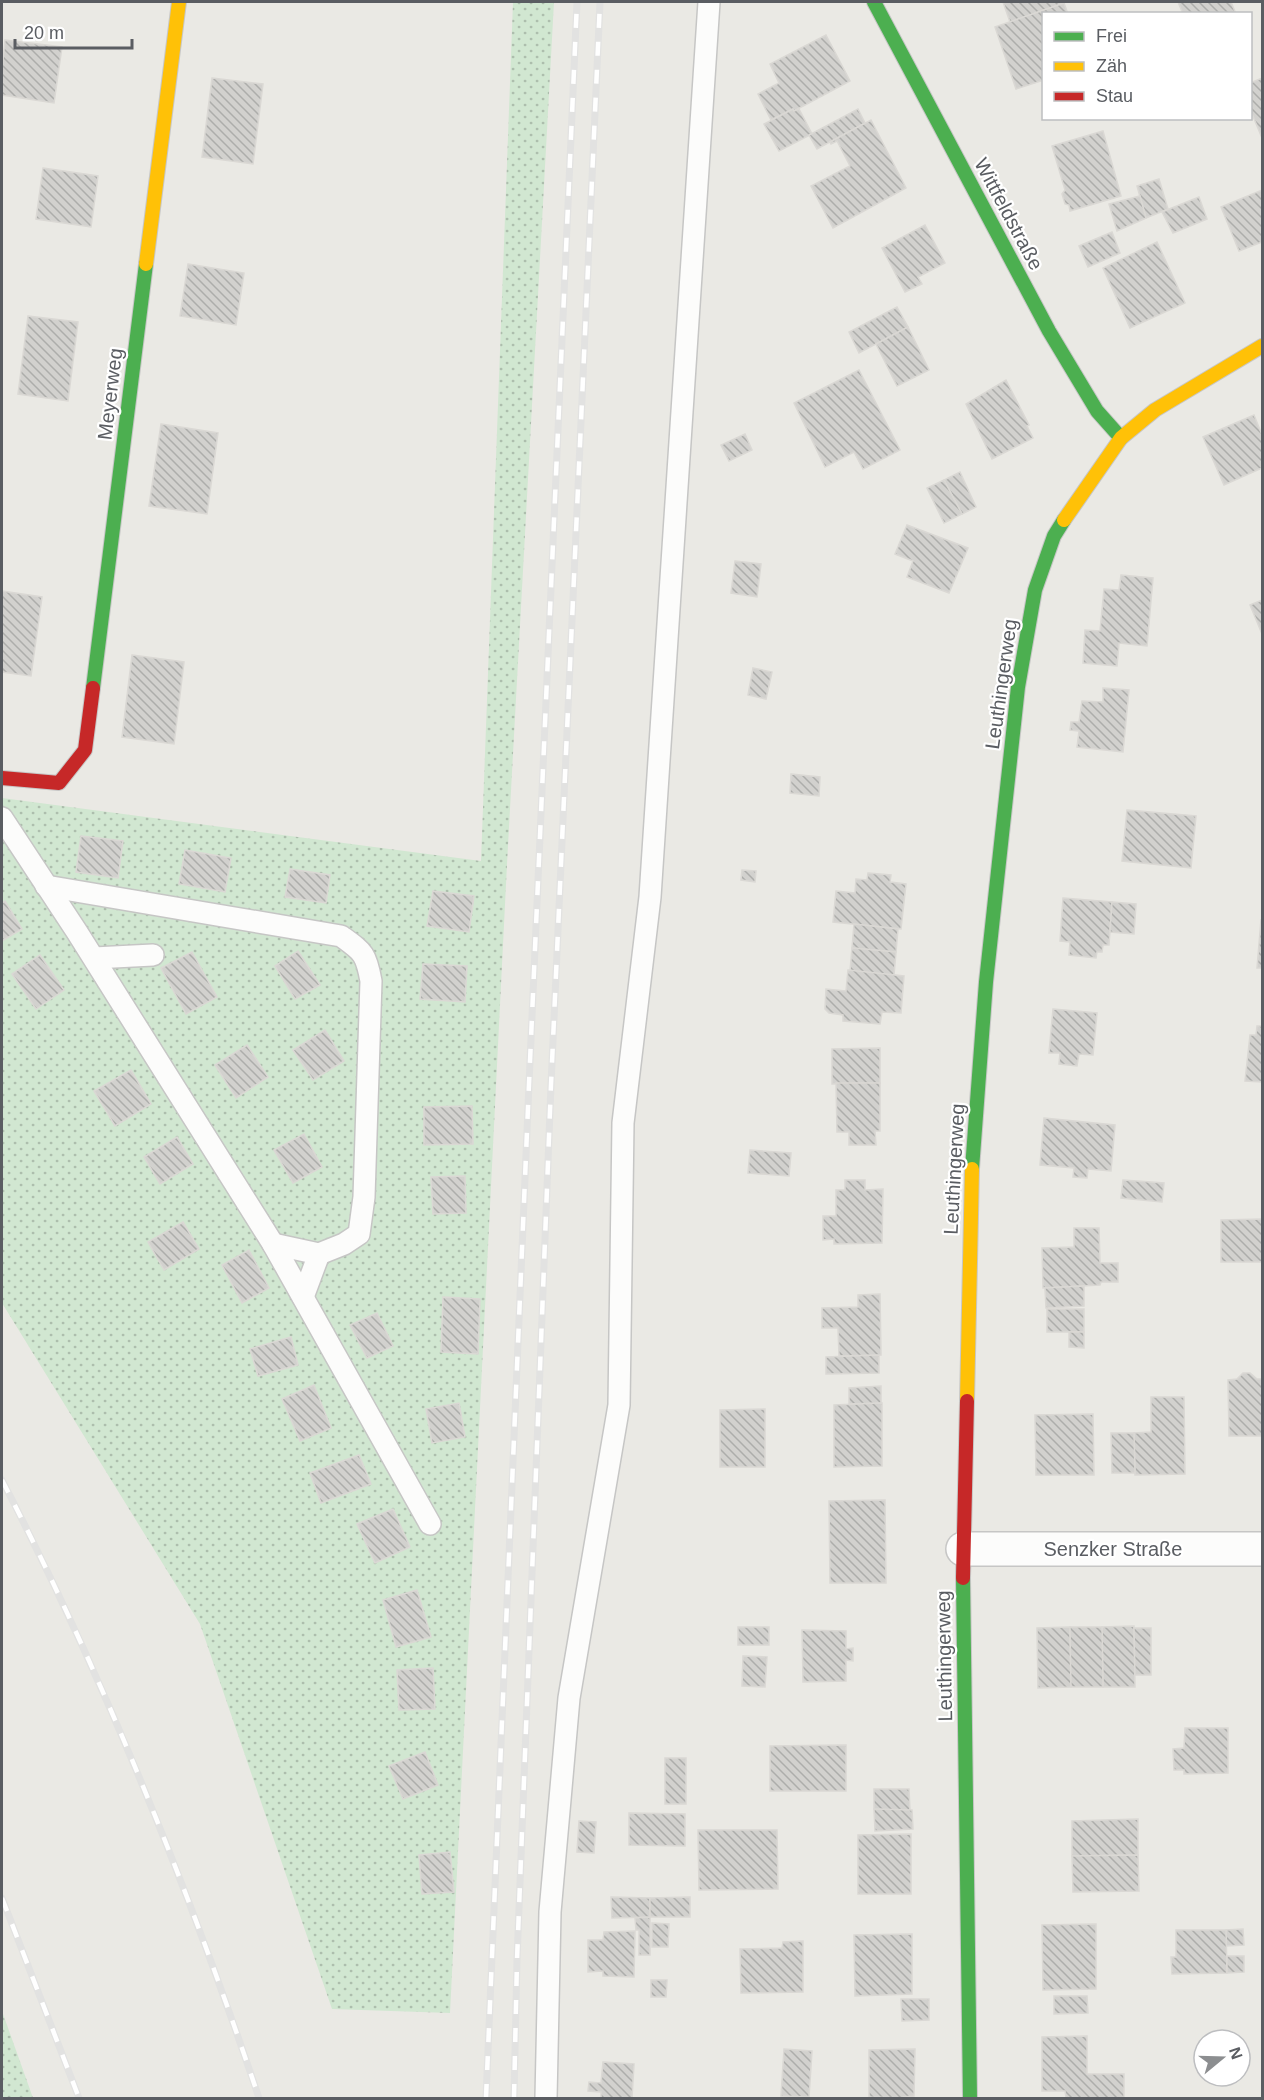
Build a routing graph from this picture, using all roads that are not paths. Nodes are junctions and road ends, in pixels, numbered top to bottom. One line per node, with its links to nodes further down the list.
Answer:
1 (179, 2): 6 (street, Meyerweg)
2 (709, 2): 17 (lane)
3 (874, 2): 5 (street, Wittfeldstraße)
4 (1263, 346): 5 (street, Leuthingerweg)
5 (1121, 438): 15 (street, Leuthingerweg)
6 (2, 778)
7 (2, 818): 8 (lane)
8 (46, 886): 10 (lane); 12 (lane)
9 (153, 955): 10 (lane)
10 (94, 958): 11 (lane)
11 (273, 1244): 12 (lane); 13 (lane)
12 (319, 1254): 13 (lane)
13 (303, 1297): 14 (lane)
14 (430, 1524)
15 (963, 1549): 16 (street, Senzker Straße); 18 (street, Leuthingerweg)
16 (1263, 1549)
17 (546, 2098)
18 (970, 2098)

